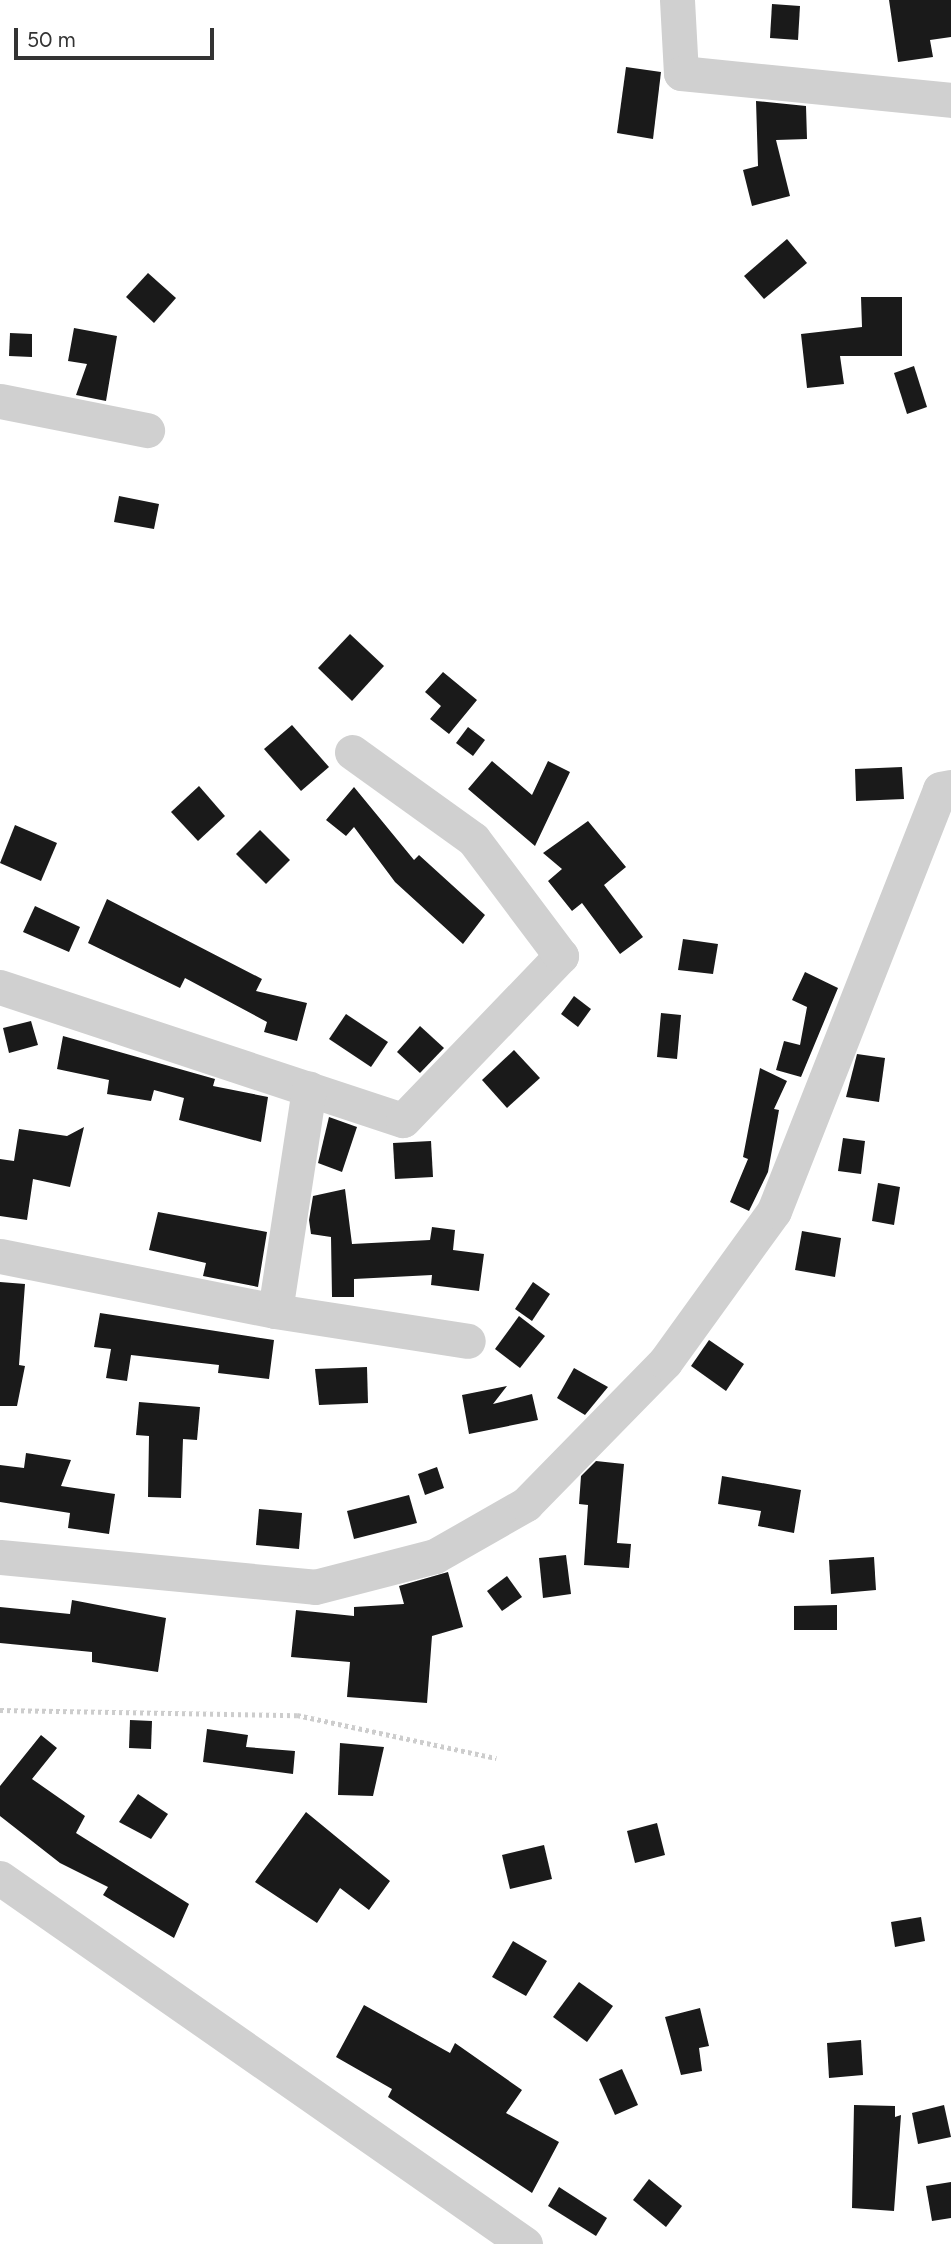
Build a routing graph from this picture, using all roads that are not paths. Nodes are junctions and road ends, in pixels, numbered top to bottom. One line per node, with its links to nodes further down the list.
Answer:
1 (677, 0): 2 (street)
2 (951, 100)
3 (0, 401): 4 (street)
4 (147, 430)
5 (352, 752): 8 (street)
6 (951, 787): 12 (street)
7 (0, 988): 8 (street)
8 (309, 1089): 10 (street)
9 (0, 1256): 10 (street)
10 (275, 1311): 11 (street)
11 (468, 1341)
12 (0, 1557)
13 (0, 1878): 14 (street)
14 (525, 2244)

